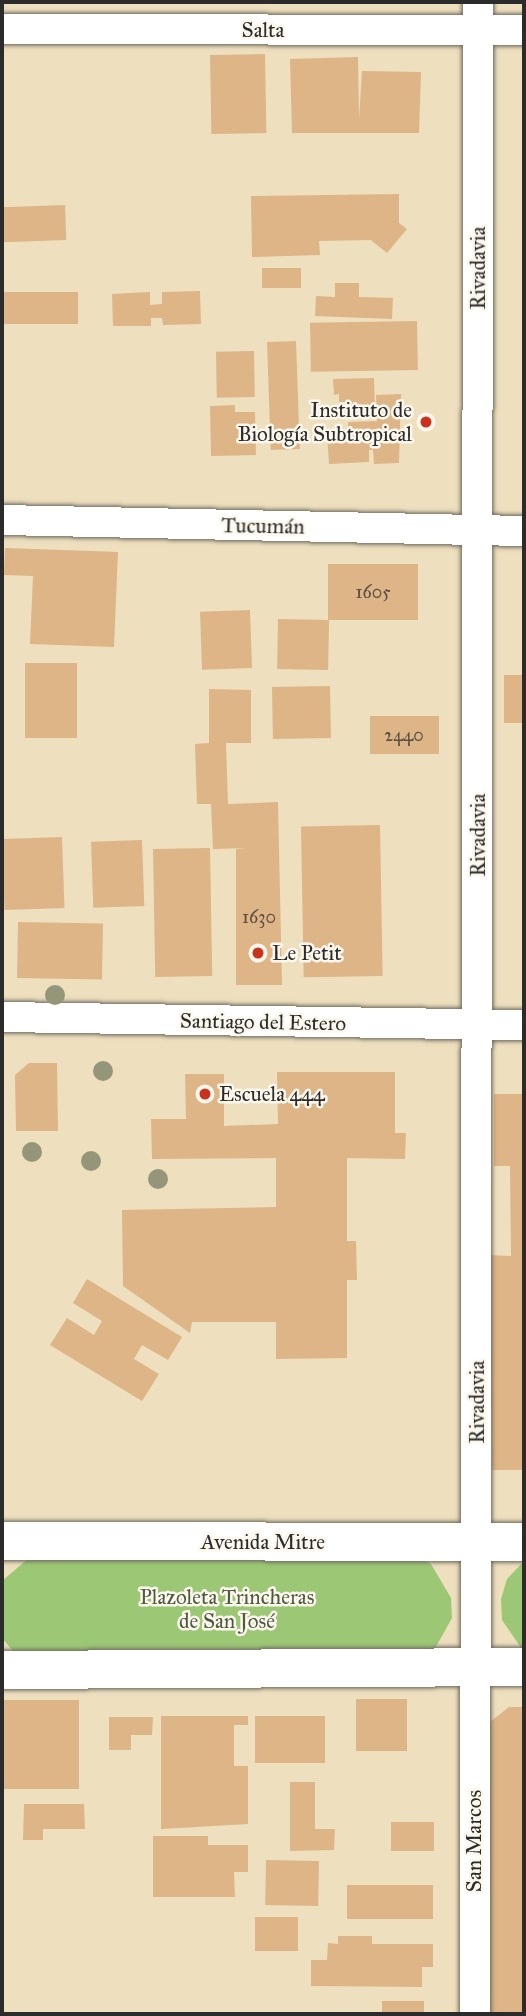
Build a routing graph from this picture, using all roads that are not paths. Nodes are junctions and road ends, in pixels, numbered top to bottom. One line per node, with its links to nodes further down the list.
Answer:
1 (478, 16): 2 (street, Salta); 3 (street, Salta); 5 (street, Rivadavia)
2 (2, 29)
3 (524, 30)
4 (2, 520): 5 (street, Tucumán)
5 (478, 531): 6 (street, Tucumán); 9 (street, Rivadavia)
6 (524, 531)
7 (2, 1017): 9 (street, Santiago del Estero)
8 (524, 1025): 9 (street, Santiago del Estero)
9 (477, 1026): 11 (street, Rivadavia)
10 (2, 1541): 11 (main road, Avenida Mitre)
11 (477, 1542): 12 (main road, Avenida Mitre); 14 (street, Rivadavia)
12 (524, 1542)
13 (524, 1667): 14 (main road)
14 (474, 1668): 15 (main road); 16 (street, San Marcos)
15 (2, 1671)
16 (475, 2014)

